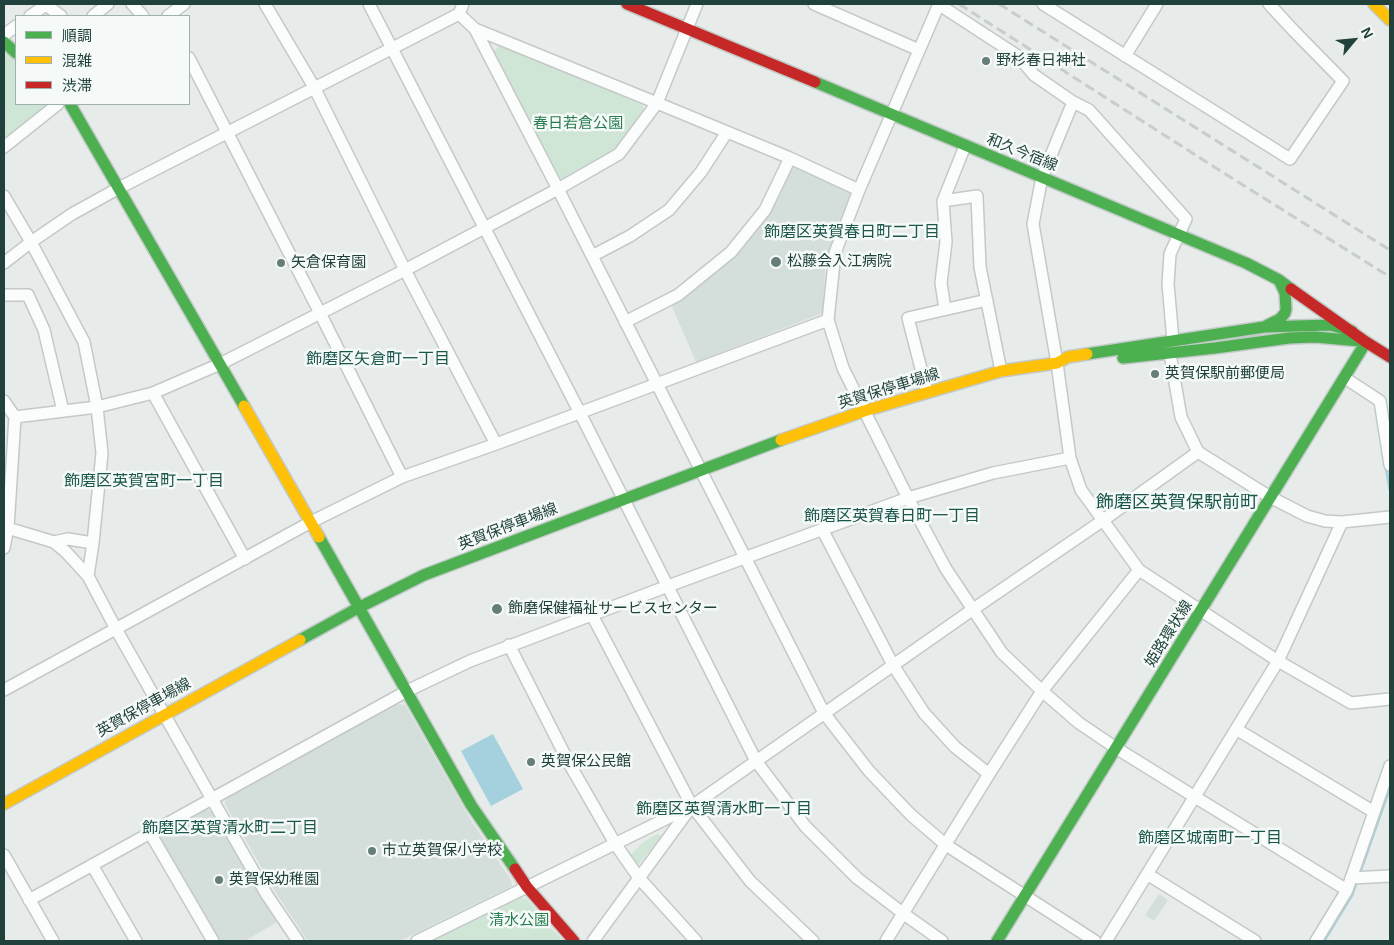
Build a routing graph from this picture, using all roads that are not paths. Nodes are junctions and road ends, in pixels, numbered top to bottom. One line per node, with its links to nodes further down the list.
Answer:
1 (108, 4): 18 (street)
2 (132, 4): 19 (street)
3 (184, 4): 20 (street)
4 (265, 4): 32 (street)
5 (369, 4): 27 (street)
6 (627, 4): 23 (main road, 和久今宿線)
7 (697, 4): 23 (street)
8 (814, 4): 28 (street)
9 (939, 4): 28 (street); 33 (street)
10 (1043, 4): 14 (street)
11 (1157, 4): 30 (street)
12 (1269, 4): 30 (street)
13 (1374, 4): 21 (main road)
14 (1058, 7): 30 (street)
15 (461, 9): 24 (street); 27 (street)
16 (31, 15): 17 (street)
17 (60, 15)
18 (94, 15)
19 (142, 15)
20 (169, 15)
21 (1390, 20)
22 (15, 27): 25 (street)
23 (687, 29): 34 (street); 37 (main road, 和久今宿線)
24 (475, 30): 34 (street); 45 (street)
25 (4, 35)
26 (4, 42): 29 (main road)
27 (391, 48): 32 (street); 49 (street)
28 (919, 50): 37 (street)
29 (15, 52)
30 (1125, 56)
31 (190, 60): 38 (street)
32 (314, 87): 38 (street); 54 (street)
33 (1073, 102): 43 (street); 50 (street)
34 (657, 103): 39 (street); 45 (street)
35 (57, 105): 40 (street)
36 (71, 105): 44 (main road)
37 (892, 114): 41 (main road, 和久今宿線); 46 (street)
38 (227, 132): 44 (street); 59 (street)
39 (727, 132): 42 (street); 52 (street)
40 (4, 146)
41 (965, 146): 43 (main road, 和久今宿線); 48 (street)
42 (790, 158): 46 (street); 61 (street)
43 (1042, 177): 50 (main road, 和久今宿線); 68 (street)
44 (119, 188): 51 (street); 69 (main road)
45 (558, 189): 49 (street); 52 (street)
46 (860, 190): 60 (street)
47 (4, 196): 51 (street)
48 (943, 201): 57 (street); 58 (street)
49 (484, 228): 54 (street); 79 (street)
50 (1178, 236): 55 (main road, 和久今宿線); 64 (street)
51 (31, 242): 53 (street); 76 (street)
52 (592, 256): 61 (street)
53 (4, 264)
54 (405, 270): 59 (street); 81 (street)
55 (1279, 280): 62 (main road); 63 (main road, 和久今宿線)
56 (4, 295): 77 (street)
57 (987, 300): 58 (street); 70 (street)
58 (945, 309): 73 (street)
59 (320, 313): 69 (street); 86 (street)
60 (828, 320): 72 (street); 78 (street)
61 (625, 322): 72 (street)
62 (1264, 327): 63 (main road, 英賀保停車場線); 64 (main road, 英賀保停車場線)
63 (1352, 331): 65 (main road, 和久今宿線)
64 (1173, 340): 68 (main road, 英賀保停車場線)
65 (1366, 342): 66 (main road, 英賀保停車場線); 67 (main road, 和久今宿線); 71 (main road, 姫路環状線)
66 (1170, 354): 68 (main road, 英賀保停車場線); 82 (street)
67 (1390, 357)
68 (1057, 362): 70 (main road, 英賀保停車場線); 83 (street)
69 (220, 364): 74 (street); 92 (main road)
70 (1001, 372): 73 (main road, 英賀保停車場線)
71 (1345, 378): 84 (street); 87 (main road, 姫路環状線)
72 (657, 384): 79 (street); 85 (street)
73 (927, 392): 78 (main road, 英賀保停車場線)
74 (153, 393): 76 (street); 100 (street)
75 (4, 401): 80 (street)
76 (97, 407): 77 (street); 97 (street)
77 (64, 411): 80 (street)
78 (864, 411): 85 (main road, 英賀保停車場線); 88 (street)
79 (580, 413): 81 (street); 89 (street)
80 (15, 417): 94 (street)
81 (496, 444): 86 (street)
82 (1198, 452): 87 (street); 91 (street)
83 (1070, 458): 88 (street); 91 (street)
84 (1390, 465)
85 (701, 471): 89 (main road, 英賀保停車場線); 99 (street)
86 (402, 477): 92 (street)
87 (1270, 497): 93 (street); 106 (main road, 姫路環状線)
88 (908, 498): 95 (street); 105 (street)
89 (623, 499): 103 (street); 104 (main road, 英賀保停車場線)
90 (1390, 517): 93 (street)
91 (1102, 520): 101 (street); 105 (street)
92 (311, 522): 100 (street); 104 (main road)
93 (1342, 522): 110 (street)
94 (6, 527): 96 (street); 98 (street)
95 (822, 529): 99 (street); 111 (street)
96 (54, 542): 97 (street); 102 (street)
97 (93, 543): 102 (street)
98 (4, 548)
99 (744, 558): 103 (street); 116 (street)
100 (245, 559): 108 (street)
101 (1139, 570): 106 (street); 114 (street)
102 (88, 576): 108 (street)
103 (668, 586): 107 (street); 120 (street)
104 (358, 608): 113 (main road); 117 (main road, 英賀保停車場線)
105 (972, 610): 111 (street); 114 (street)
106 (1201, 611): 110 (street); 119 (main road, 姫路環状線)
107 (592, 615): 109 (street); 126 (street)
108 (116, 629): 112 (street); 117 (street)
109 (509, 645): 113 (street); 129 (street)
110 (1278, 661): 115 (street); 118 (street)
111 (893, 665): 116 (street); 122 (street)
112 (4, 690)
113 (407, 691): 124 (street); 137 (main road)
114 (1042, 691): 119 (street); 122 (street)
115 (1390, 700)
116 (824, 713): 120 (street); 130 (street)
117 (164, 714): 124 (street); 125 (main road, 英賀保停車場線)
118 (1236, 729): 123 (street); 127 (street)
119 (1116, 748): 123 (street); 139 (main road, 姫路環状線)
120 (756, 761): 126 (street); 141 (street)
121 (1390, 766): 127 (street)
122 (989, 774): 130 (street)
123 (1195, 797): 133 (street); 138 (street)
124 (212, 799): 128 (street); 145 (street)
125 (4, 804)
126 (692, 806): 129 (street); 135 (street); 150 (street)
127 (1374, 812): 136 (street)
128 (150, 833): 132 (street); 144 (street)
129 (616, 845): 135 (street); 137 (street)
130 (946, 845): 139 (street); 141 (street)
131 (4, 855): 140 (street)
132 (92, 865): 140 (street); 143 (street)
133 (1147, 874): 155 (street); 156 (street)
134 (1390, 876): 136 (street)
135 (639, 878): 148 (street); 149 (street)
136 (1351, 878): 138 (street)
137 (527, 887): 146 (street); 147 (main road)
138 (1347, 890): 157 (street)
139 (1025, 895): 153 (main road, 姫路環状線); 154 (street)
140 (29, 900): 142 (street)
141 (904, 914): 151 (street); 152 (street)
142 (53, 941)
143 (136, 941)
144 (213, 941)
145 (298, 941)
146 (417, 941)
147 (574, 941)
148 (594, 941)
149 (696, 941)
150 (814, 941)
151 (886, 941)
152 (942, 941)
153 (997, 941)
154 (1095, 941)
155 (1106, 941)
156 (1255, 941)
157 (1316, 941)

